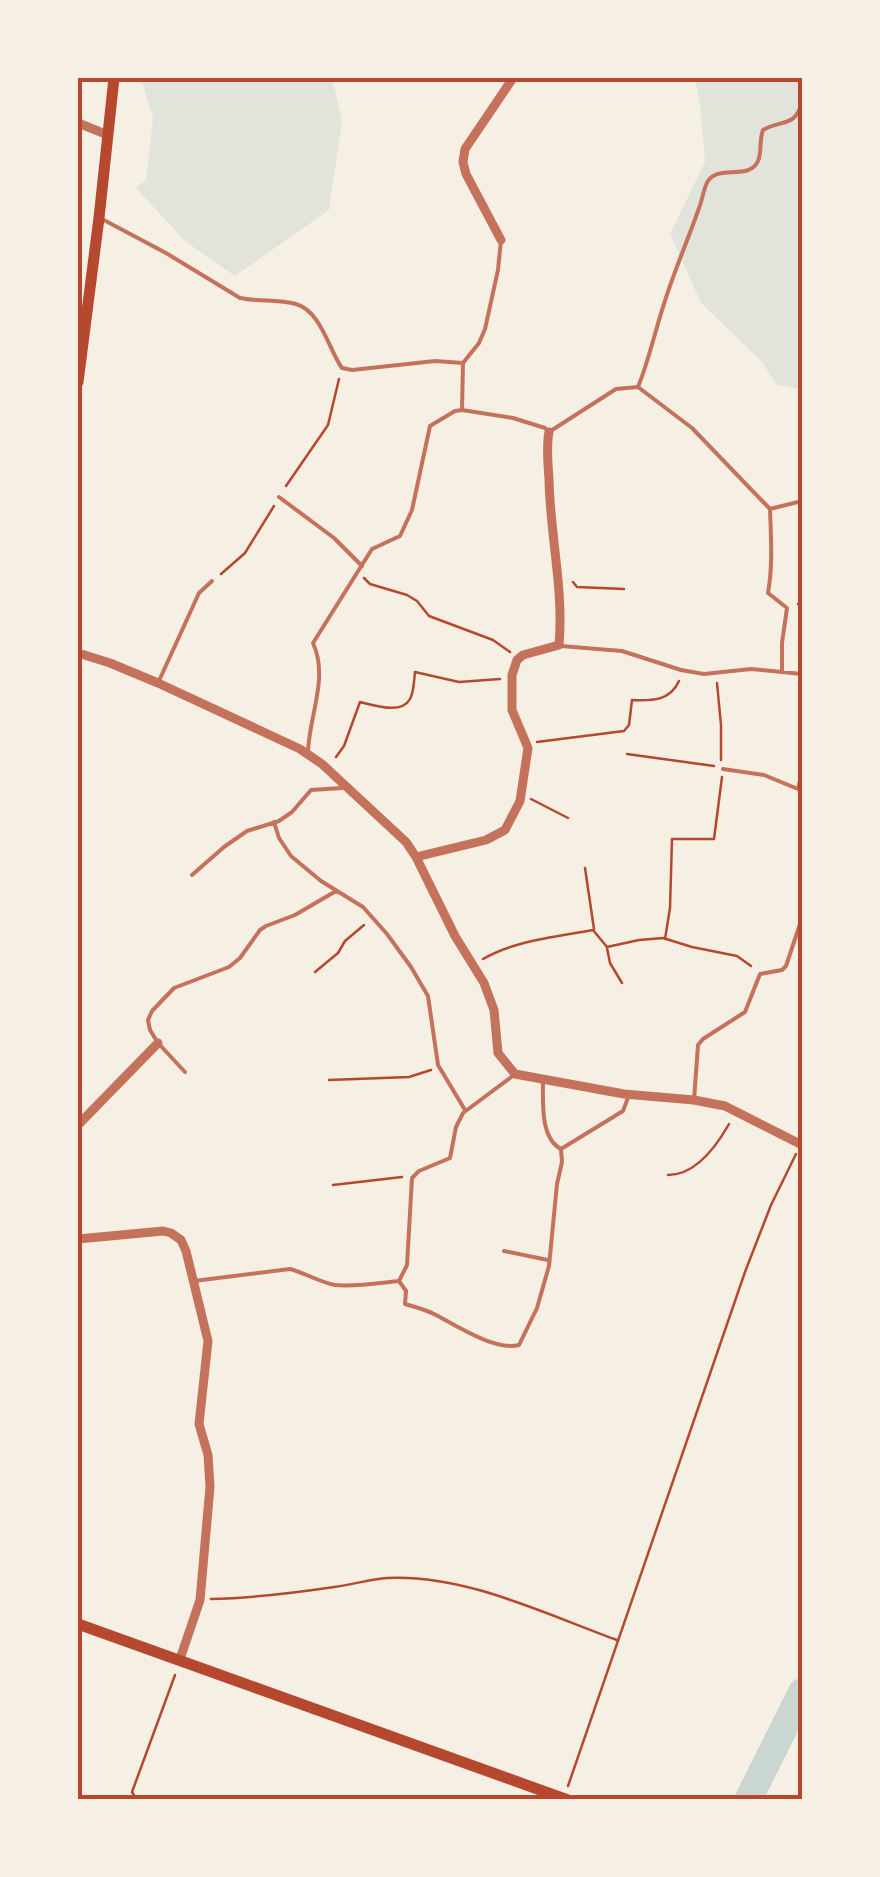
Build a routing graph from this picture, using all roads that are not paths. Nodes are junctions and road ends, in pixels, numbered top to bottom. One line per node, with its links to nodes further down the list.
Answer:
1 (114, 78): 5 (main road)
2 (513, 78): 7 (street)
3 (802, 102): 10 (lane)
4 (78, 123): 5 (street)
5 (108, 134): 6 (main road)
6 (99, 218): 8 (lane); 9 (main road)
7 (501, 240): 8 (lane)
8 (462, 363): 11 (lane)
9 (78, 382)
10 (638, 387): 12 (lane); 15 (lane)
11 (462, 410): 12 (lane); 16 (lane)
12 (548, 432): 18 (street)
13 (279, 497): 16 (lane)
14 (802, 501): 15 (lane)
15 (770, 510): 20 (lane)
16 (362, 566): 23 (lane)
17 (212, 580): 22 (lane)
18 (559, 645): 20 (lane); 29 (street)
19 (78, 653): 22 (street)
20 (782, 672): 21 (lane)
21 (802, 674)
22 (158, 682): 23 (street)
23 (308, 755): 26 (street)
24 (724, 769): 27 (lane)
25 (802, 773): 27 (lane)
26 (346, 788): 28 (lane); 29 (street)
27 (800, 791)
28 (274, 822): 30 (lane); 31 (lane)
29 (416, 857): 35 (street)
30 (192, 875)
31 (336, 891): 33 (lane); 39 (lane)
32 (802, 918): 38 (lane)
33 (158, 1043): 34 (lane); 40 (street)
34 (185, 1072)
35 (515, 1074): 36 (street); 39 (lane)
36 (543, 1080): 37 (street); 42 (lane)
37 (630, 1095): 38 (street); 42 (lane)
38 (694, 1100): 41 (street)
39 (464, 1110): 47 (lane)
40 (78, 1125)
41 (801, 1142)
42 (561, 1148): 45 (lane)
43 (78, 1240): 46 (street)
44 (504, 1252): 45 (lane)
45 (548, 1260): 47 (lane)
46 (194, 1281): 47 (lane); 49 (street)
47 (399, 1281)
48 (78, 1624): 49 (main road)
49 (180, 1659): 50 (main road)
50 (566, 1799)

